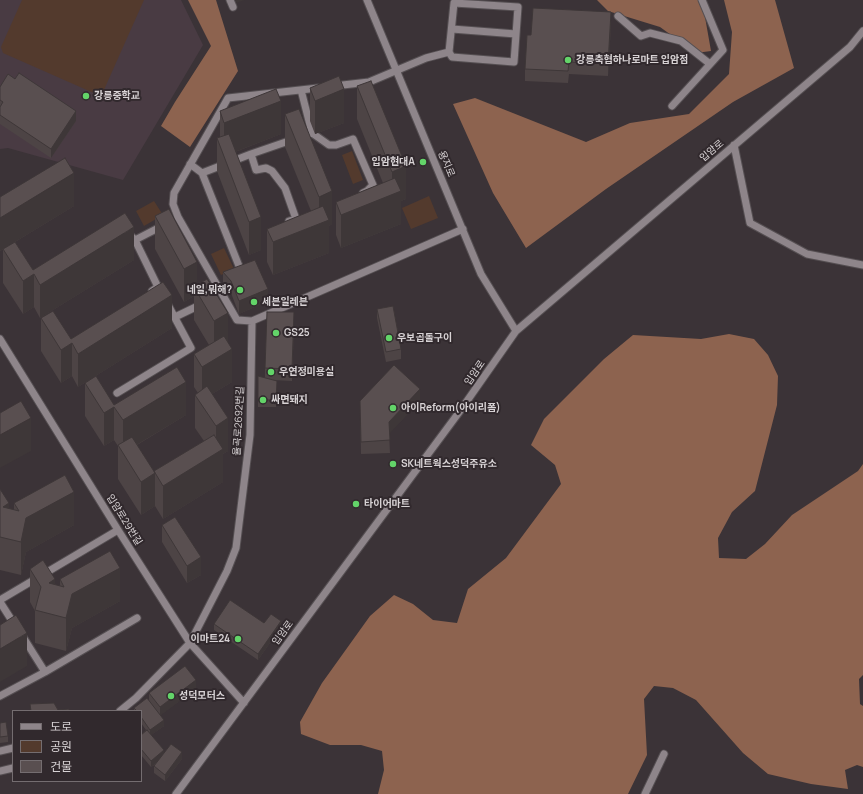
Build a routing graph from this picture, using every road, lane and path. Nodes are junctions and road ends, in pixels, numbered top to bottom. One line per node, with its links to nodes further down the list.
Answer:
1 (367, 0): 10 (street, 용지로)
2 (702, 0): 9 (street)
3 (454, 1): 5 (street); 7 (street)
4 (618, 16): 9 (street)
5 (452, 29): 7 (street); 8 (street)
6 (863, 32): 14 (street, 입암로)
7 (516, 34): 8 (street)
8 (449, 52): 10 (street)
9 (710, 64): 12 (street)
10 (397, 71): 11 (street); 22 (street, 용지로)
11 (301, 90): 13 (street); 16 (street)
12 (672, 106)
13 (312, 133): 15 (street); 18 (street)
14 (734, 145): 24 (street); 31 (street, 입암로)
15 (251, 154): 17 (street); 20 (street)
16 (190, 164): 17 (street); 19 (street)
17 (202, 173): 25 (street)
18 (357, 195)
19 (178, 217): 23 (street); 28 (street)
20 (282, 224)
21 (119, 225): 23 (street)
22 (462, 229): 30 (street); 31 (street, 용지로)
23 (135, 240): 26 (street)
24 (863, 265)
25 (239, 266)
26 (158, 287): 27 (street); 29 (street)
27 (145, 295)
28 (215, 297): 29 (street); 30 (street)
29 (175, 318): 33 (street)
30 (252, 321): 37 (street, 율곡로2692번길)
31 (516, 331): 40 (street, 입암로)
32 (0, 339): 34 (street, 입암로29번길)
33 (117, 393)
34 (118, 530): 35 (street); 37 (street, 입암로29번길)
35 (0, 600): 38 (street)
36 (137, 618): 38 (street)
37 (190, 643): 40 (street, 입암로29번길); 41 (street, 율곡로2692번길)
38 (44, 672): 39 (street)
39 (0, 696)
40 (244, 703): 47 (street, 입암로)
41 (121, 710)
42 (12, 748): 43 (street)
43 (0, 751)
44 (664, 754): 48 (street)
45 (12, 768): 46 (street)
46 (0, 771)
47 (176, 794)
48 (645, 794)

